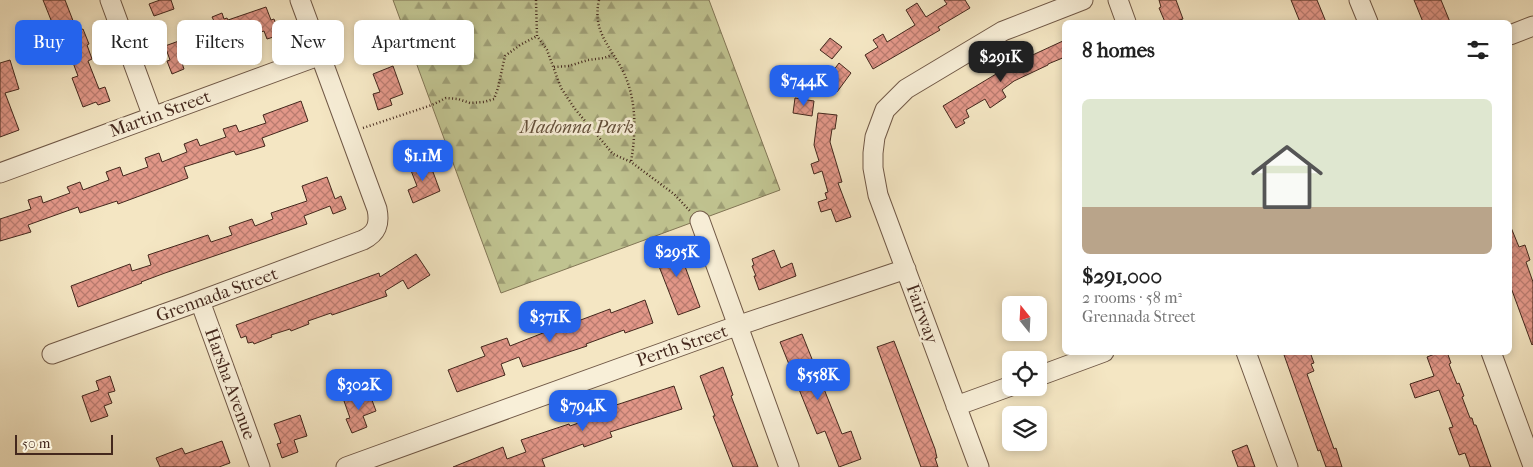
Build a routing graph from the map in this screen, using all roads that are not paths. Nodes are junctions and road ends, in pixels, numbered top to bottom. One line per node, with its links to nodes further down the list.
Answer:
1 (110, 0): 13 (street)
2 (300, 0): 6 (street)
3 (1083, 0): 16 (street, Fairway)
4 (1118, 0): 7 (street)
5 (1359, 0): 8 (street)
6 (308, 20)
7 (1125, 20)
8 (1367, 20)
9 (1533, 26): 10 (street)
10 (1512, 34)
11 (294, 65): 13 (street, Martin Street)
12 (325, 65): 17 (street, Grennada Street)
13 (153, 117): 14 (street, Martin Street)
14 (0, 173)
15 (700, 221): 18 (street)
16 (906, 269): 18 (street, Perth Street); 25 (street, Fairway)
17 (200, 301): 19 (street, Grennada Street); 27 (street, Harsha Avenue)
18 (738, 327): 28 (street, Perth Street); 29 (street)
19 (52, 354)
20 (1096, 355): 23 (street)
21 (1247, 355): 31 (street)
22 (1492, 355): 26 (street)
23 (1047, 373)
24 (1002, 389): 25 (street)
25 (956, 406): 30 (street, Fairway)
26 (1533, 466)
27 (260, 467)
28 (346, 467)
29 (790, 467)
30 (979, 467)
31 (1288, 467)

